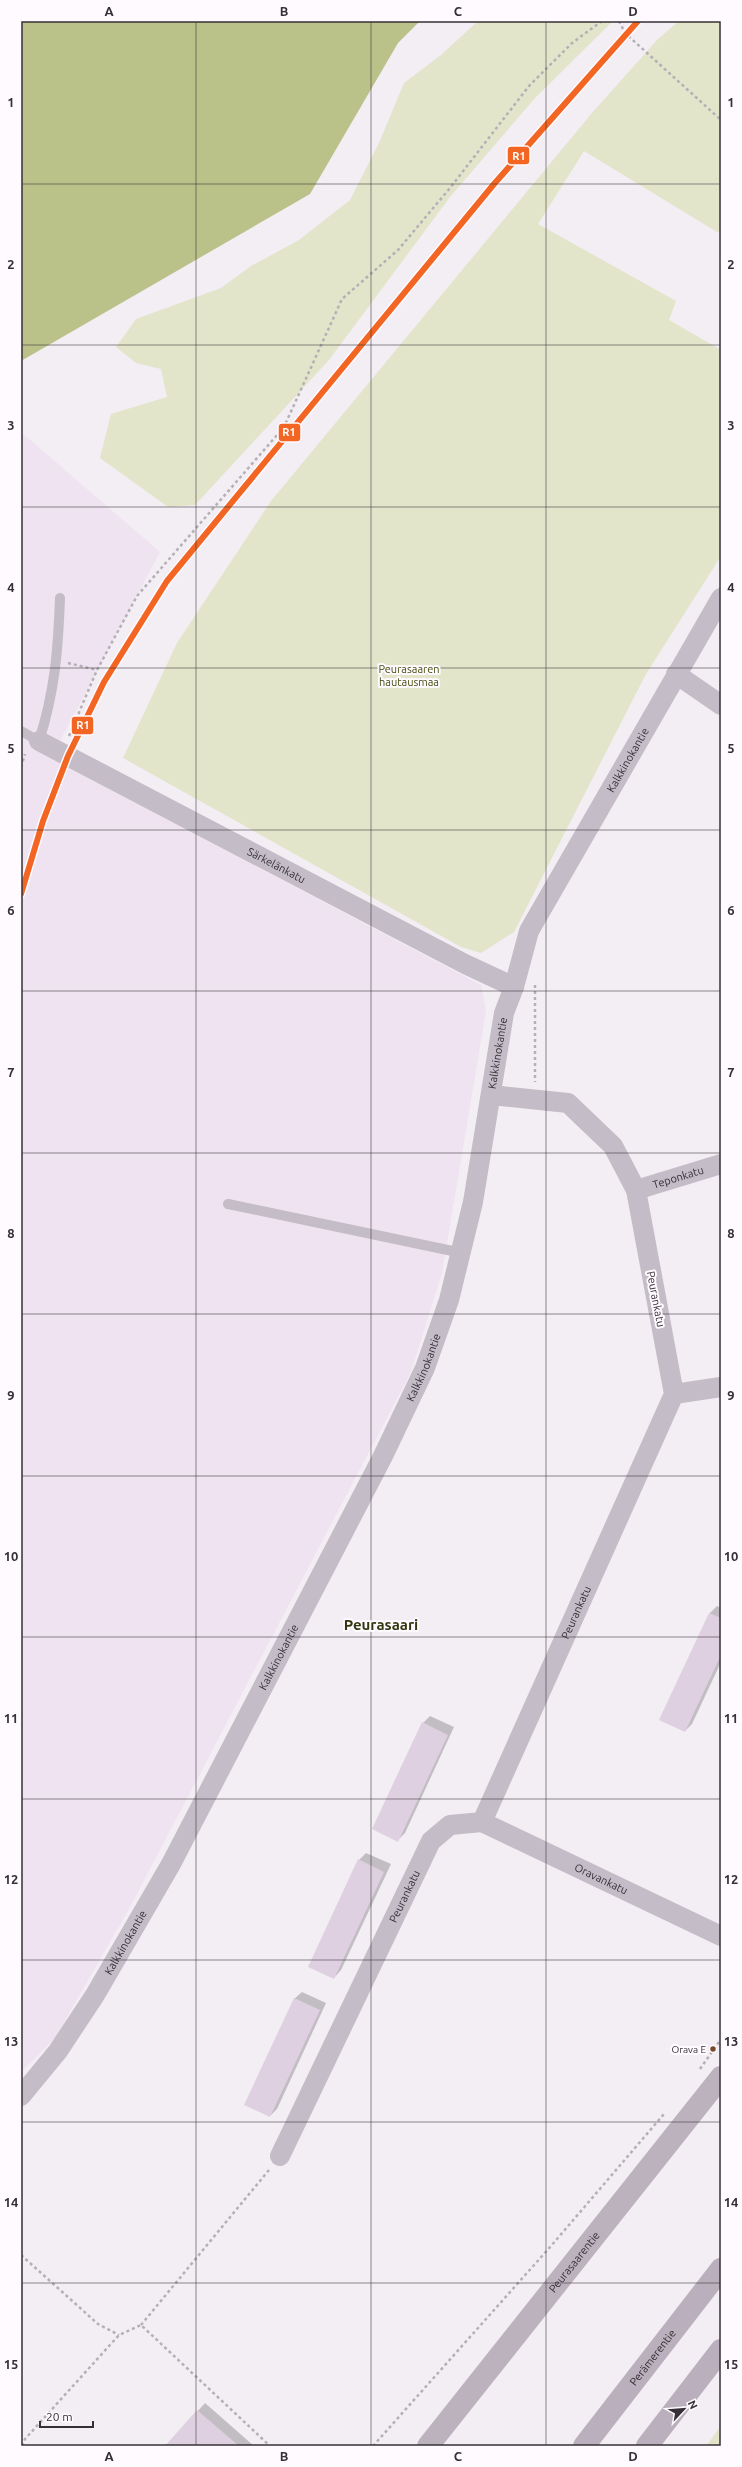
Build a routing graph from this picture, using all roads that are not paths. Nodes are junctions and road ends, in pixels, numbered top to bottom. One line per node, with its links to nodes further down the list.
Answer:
1 (60, 598): 6 (lane)
2 (721, 598): 3 (street, Kalkkinokantie)
3 (676, 674): 4 (street); 7 (street, Kalkkinokantie)
4 (721, 705)
5 (21, 731): 6 (lane)
6 (39, 741): 7 (street, Särkelänkatu)
7 (514, 987): 8 (street, Kalkkinokantie)
8 (491, 1095): 10 (street, Peurankatu); 12 (street, Kalkkinokantie)
9 (721, 1164): 10 (street, Teponkatu)
10 (636, 1190): 14 (street, Peurankatu)
11 (228, 1204): 12 (lane)
12 (462, 1252): 18 (street, Kalkkinokantie)
13 (721, 1388): 14 (street)
14 (674, 1394): 15 (street, Peurankatu)
15 (482, 1822): 16 (street, Oravankatu); 19 (street, Peurankatu)
16 (721, 1936)
17 (721, 2077): 22 (street, Peurasaarentie)
18 (21, 2096)
19 (280, 2156)
20 (721, 2269): 23 (highway, Perämerentie)
21 (721, 2350): 24 (highway)
22 (428, 2446)
23 (584, 2446)
24 (647, 2446)

